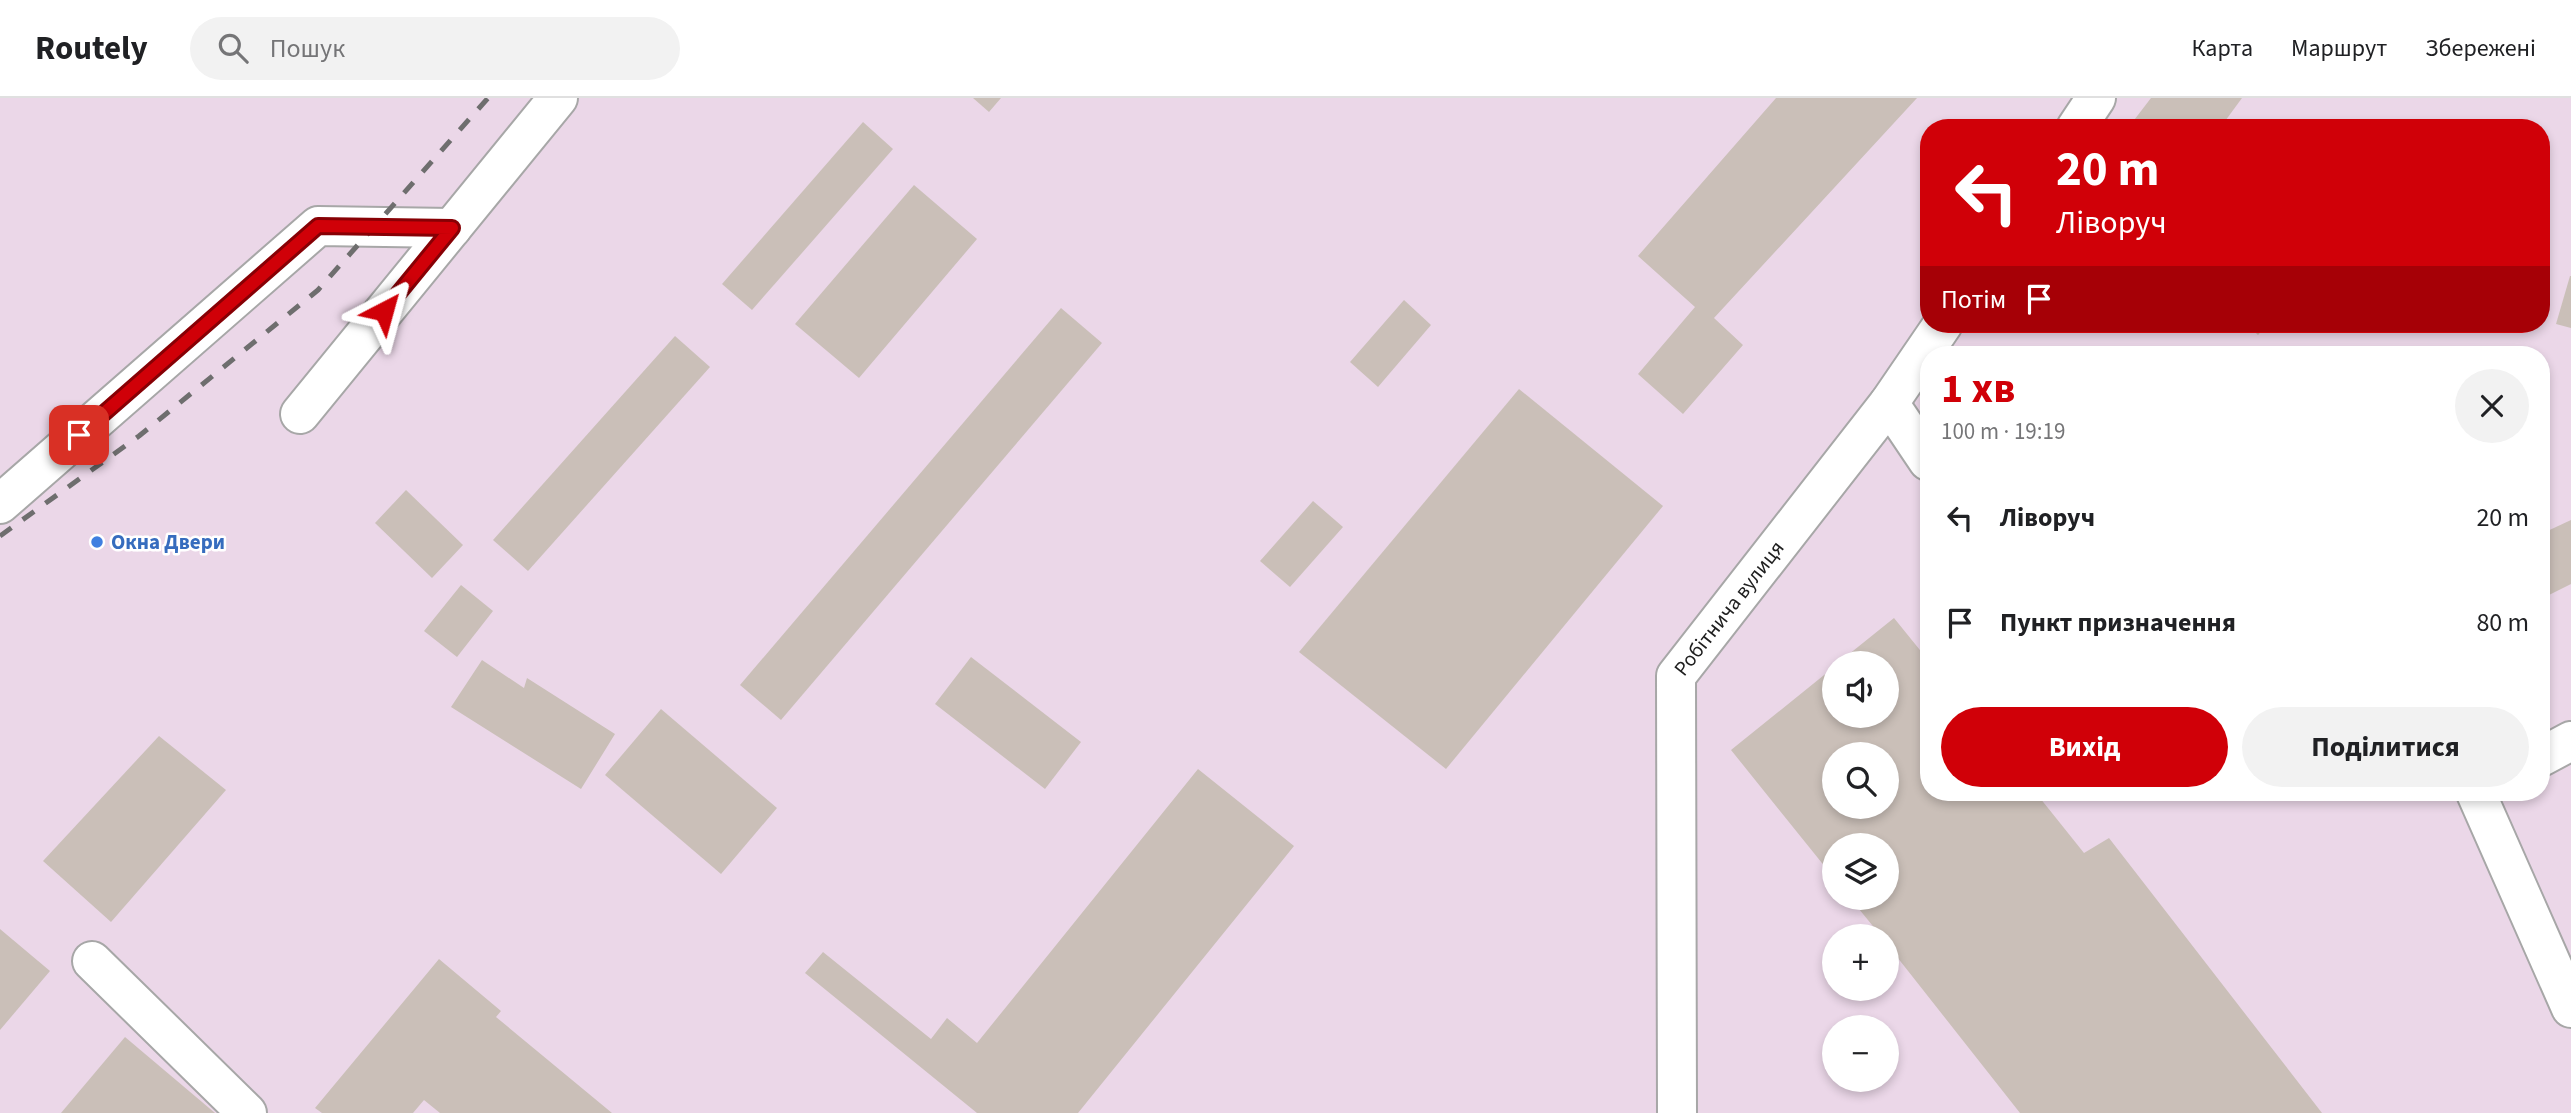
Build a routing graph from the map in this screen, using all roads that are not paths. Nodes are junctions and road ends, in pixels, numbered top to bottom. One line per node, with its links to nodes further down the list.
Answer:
1 (558, 98): 4 (street)
2 (2096, 98): 3 (street)
3 (2082, 119)
4 (452, 228): 7 (street); 9 (street)
5 (1920, 357): 6 (street, Робітнича вулиця)
6 (1889, 403): 8 (street); 16 (street, Робітнича вулиця)
7 (300, 414)
8 (1920, 449)
9 (0, 504)
10 (2571, 741): 11 (street)
11 (2550, 752)
12 (2480, 801): 14 (street)
13 (92, 961): 15 (street)
14 (2571, 1008)
15 (247, 1113)
16 (1677, 1113)

